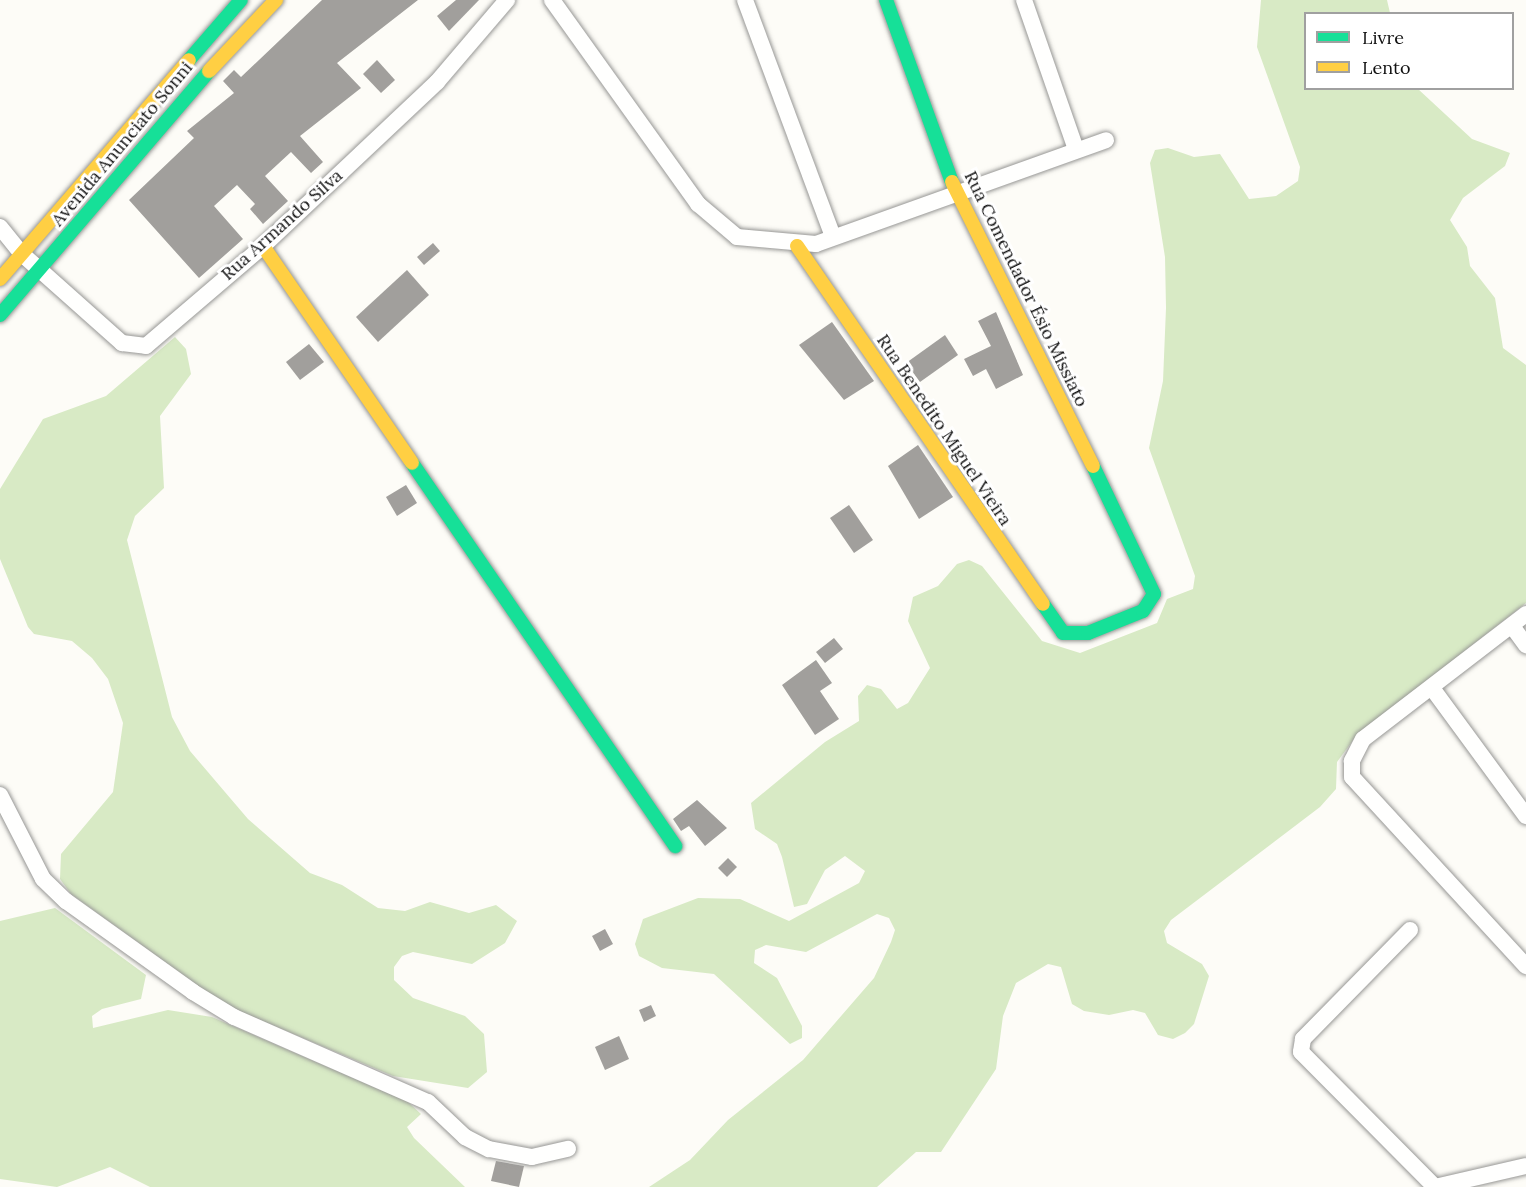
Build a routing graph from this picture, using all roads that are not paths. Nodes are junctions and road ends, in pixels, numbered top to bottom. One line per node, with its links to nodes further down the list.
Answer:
1 (241, 0): 8 (street, Avenida Anunciato Sonni)
2 (276, 0): 9 (street, Avenida Anunciato Sonni)
3 (507, 0): 17 (street, Rua Armando Silva)
4 (552, 0): 18 (street)
5 (746, 0): 16 (street)
6 (886, 0): 14 (street, Rua Comendador Ésio Missiato)
7 (1024, 0): 13 (street)
8 (228, 13): 9 (street); 10 (street, Avenida Anunciato Sonni)
9 (246, 30): 12 (street, Avenida Anunciato Sonni)
10 (123, 135): 12 (street); 19 (street, Avenida Anunciato Sonni)
11 (1106, 140): 13 (street)
12 (143, 148): 20 (street, Avenida Anunciato Sonni)
13 (1076, 149): 14 (street)
14 (955, 190): 16 (street); 25 (street, Rua Comendador Ésio Missiato)
15 (0, 227): 19 (street, Rua Armando Silva)
16 (833, 236): 18 (street)
17 (263, 246): 20 (street, Rua Armando Silva); 30 (street)
18 (797, 246): 25 (street, Rua Benedito Miguel Vieira)
19 (22, 254): 20 (street, Rua Armando Silva); 21 (street, Avenida Anunciato Sonni)
20 (39, 270): 22 (street, Avenida Anunciato Sonni)
21 (0, 279)
22 (0, 315)
23 (1526, 614): 24 (street)
24 (1512, 626): 26 (street); 27 (street)
25 (1063, 633)
26 (1526, 645)
27 (1432, 688): 29 (street); 32 (street)
28 (0, 795): 33 (street)
29 (1526, 816)
30 (675, 846)
31 (1410, 930): 35 (street)
32 (1526, 966)
33 (568, 1149)
34 (1526, 1166): 35 (street)
35 (1435, 1187)

